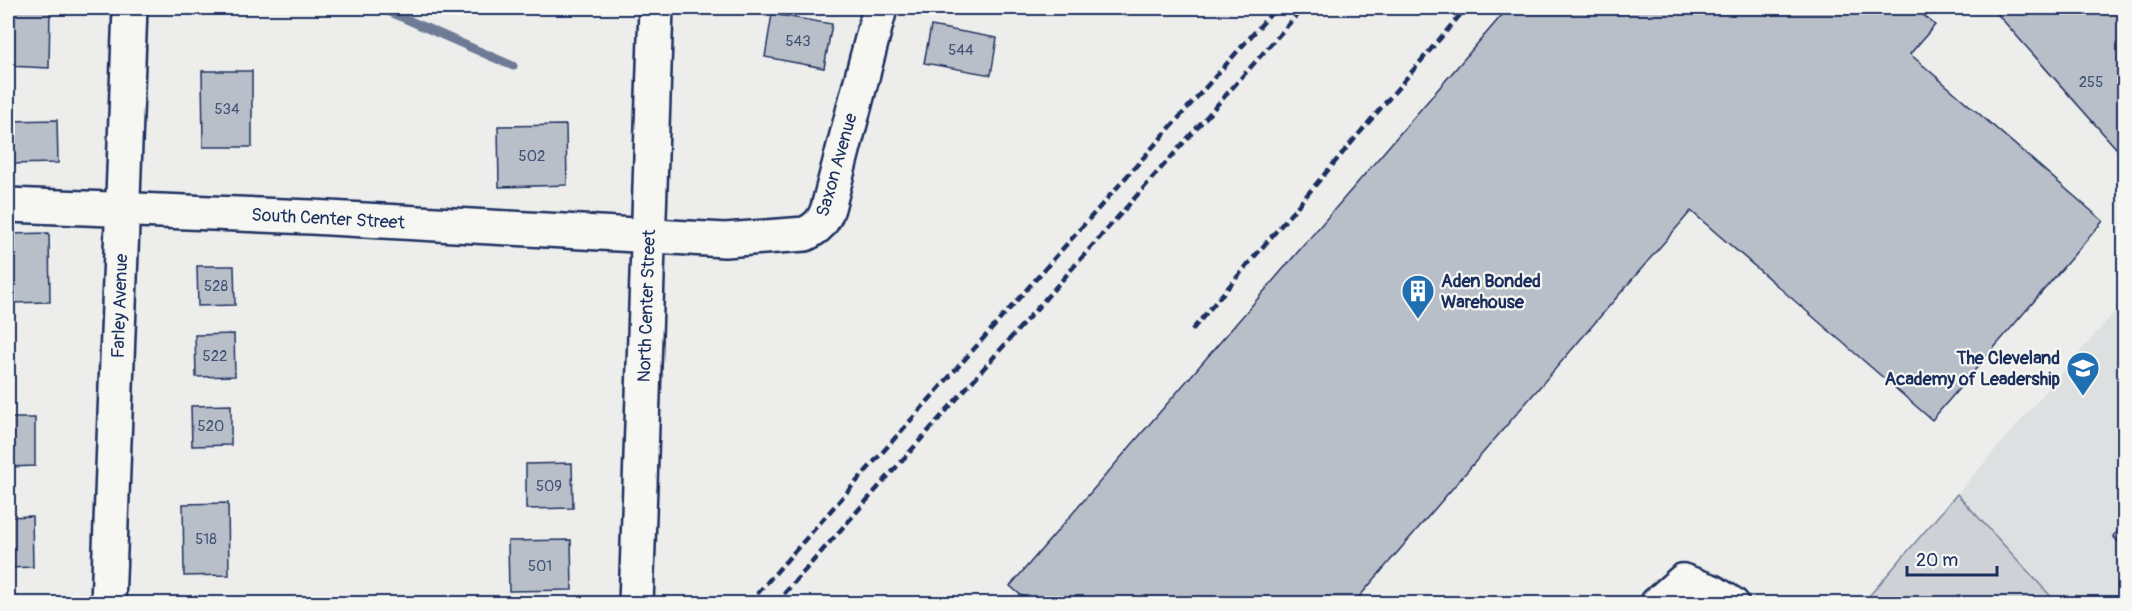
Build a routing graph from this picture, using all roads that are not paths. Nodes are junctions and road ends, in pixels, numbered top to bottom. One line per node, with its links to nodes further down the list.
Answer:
1 (130, 8): 5 (street, Farley Avenue)
2 (656, 8): 6 (street, North Center Street)
3 (880, 8): 6 (street, Saxon Avenue)
4 (8, 205): 5 (street, South Center Street)
5 (124, 210): 6 (street, South Center Street); 7 (street, Farley Avenue)
6 (649, 236): 8 (street, North Center Street)
7 (108, 603)
8 (636, 603)
9 (1657, 603): 10 (street)
10 (1732, 603)

